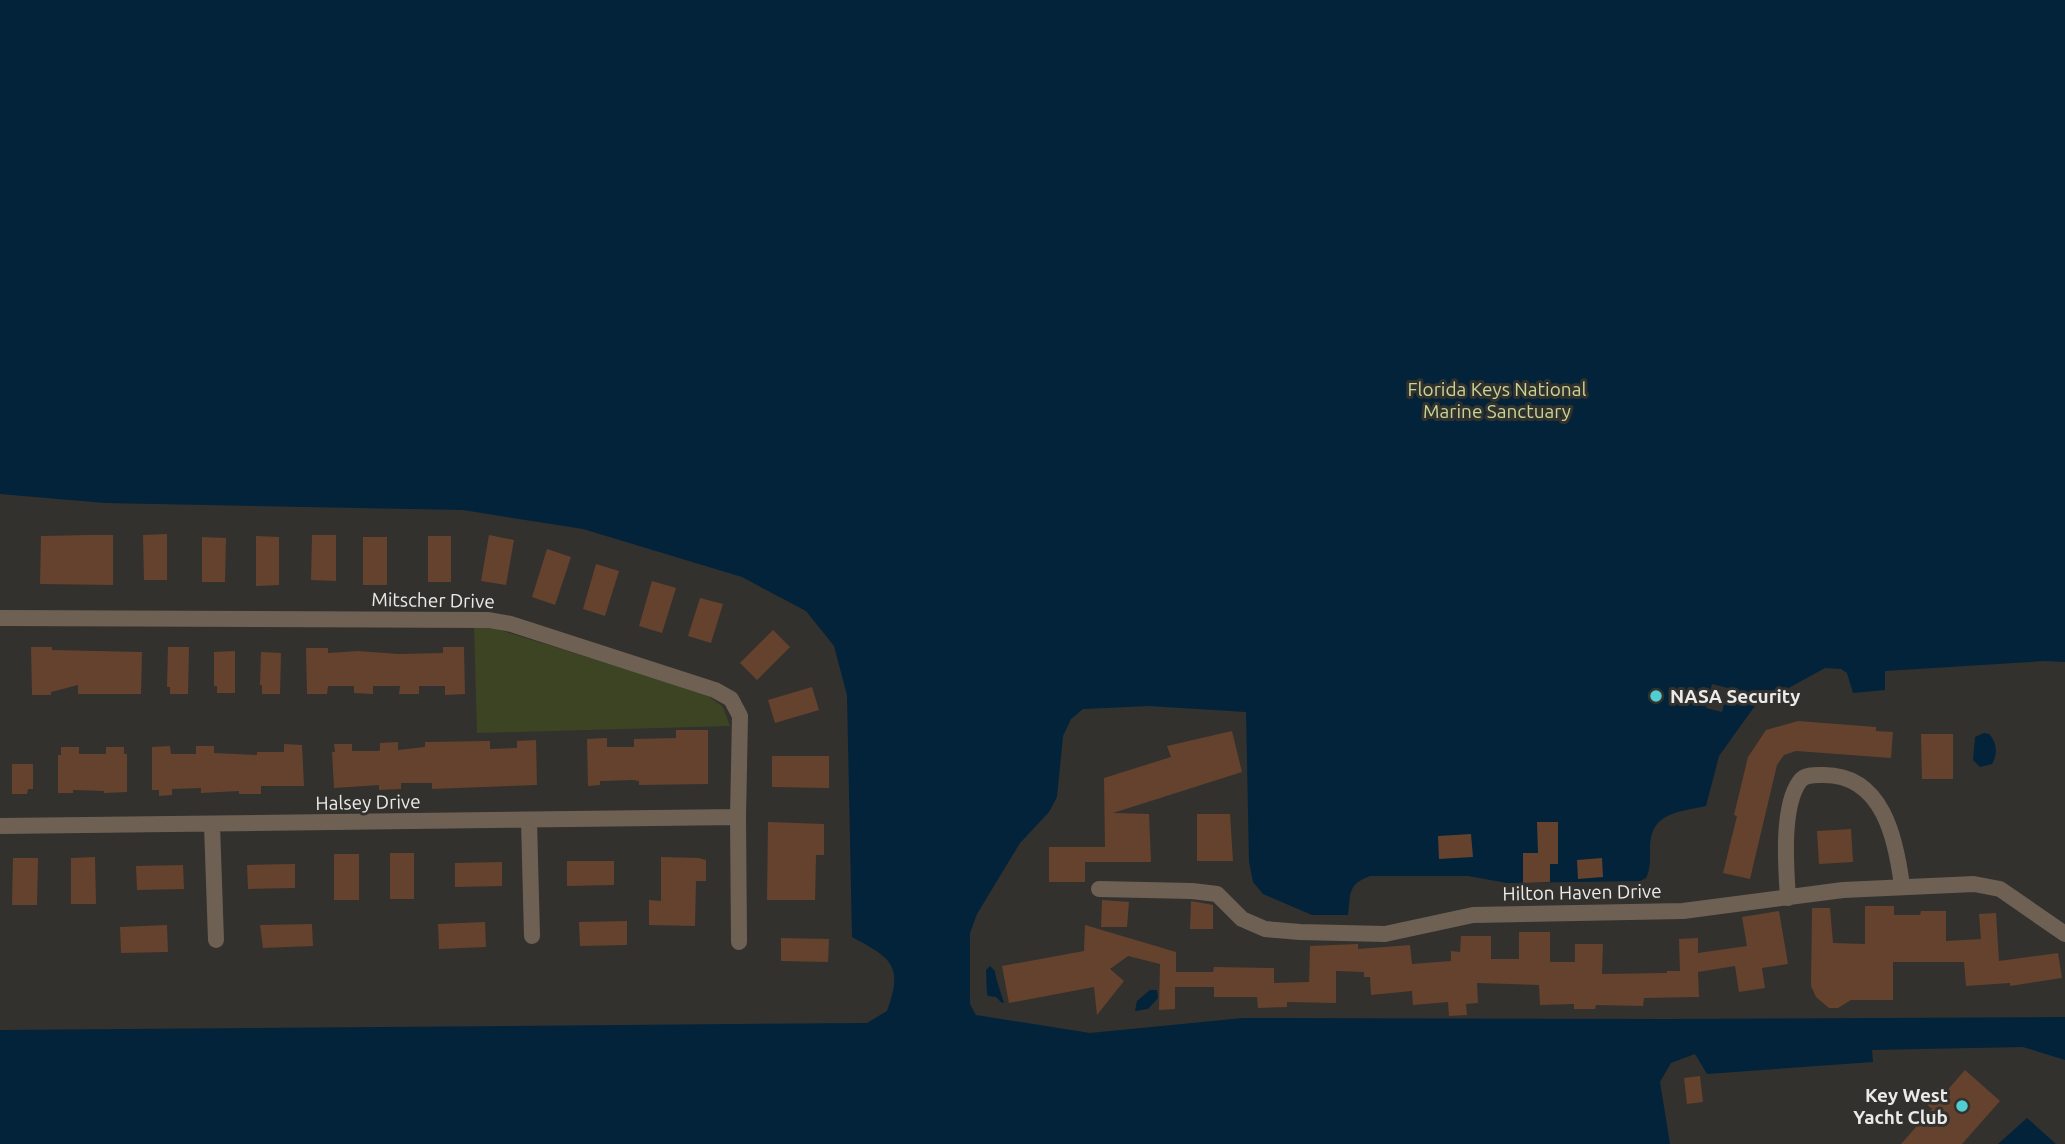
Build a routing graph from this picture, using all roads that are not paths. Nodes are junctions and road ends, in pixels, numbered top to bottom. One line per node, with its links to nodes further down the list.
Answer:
1 (0, 618): 2 (street, Mitscher Drive)
2 (737, 817): 3 (street, Halsey Drive); 12 (street, Mitscher Drive)
3 (529, 820): 4 (street, Halsey Drive); 10 (street)
4 (212, 825): 5 (street, Halsey Drive); 11 (street)
5 (0, 826)
6 (1902, 886): 8 (street, Hilton Haven Drive); 8 (street); 9 (street, Hilton Haven Drive)
7 (1099, 888): 8 (street, Hilton Haven Drive)
8 (1788, 898)
9 (2065, 934)
10 (532, 936)
11 (216, 940)
12 (739, 942)

